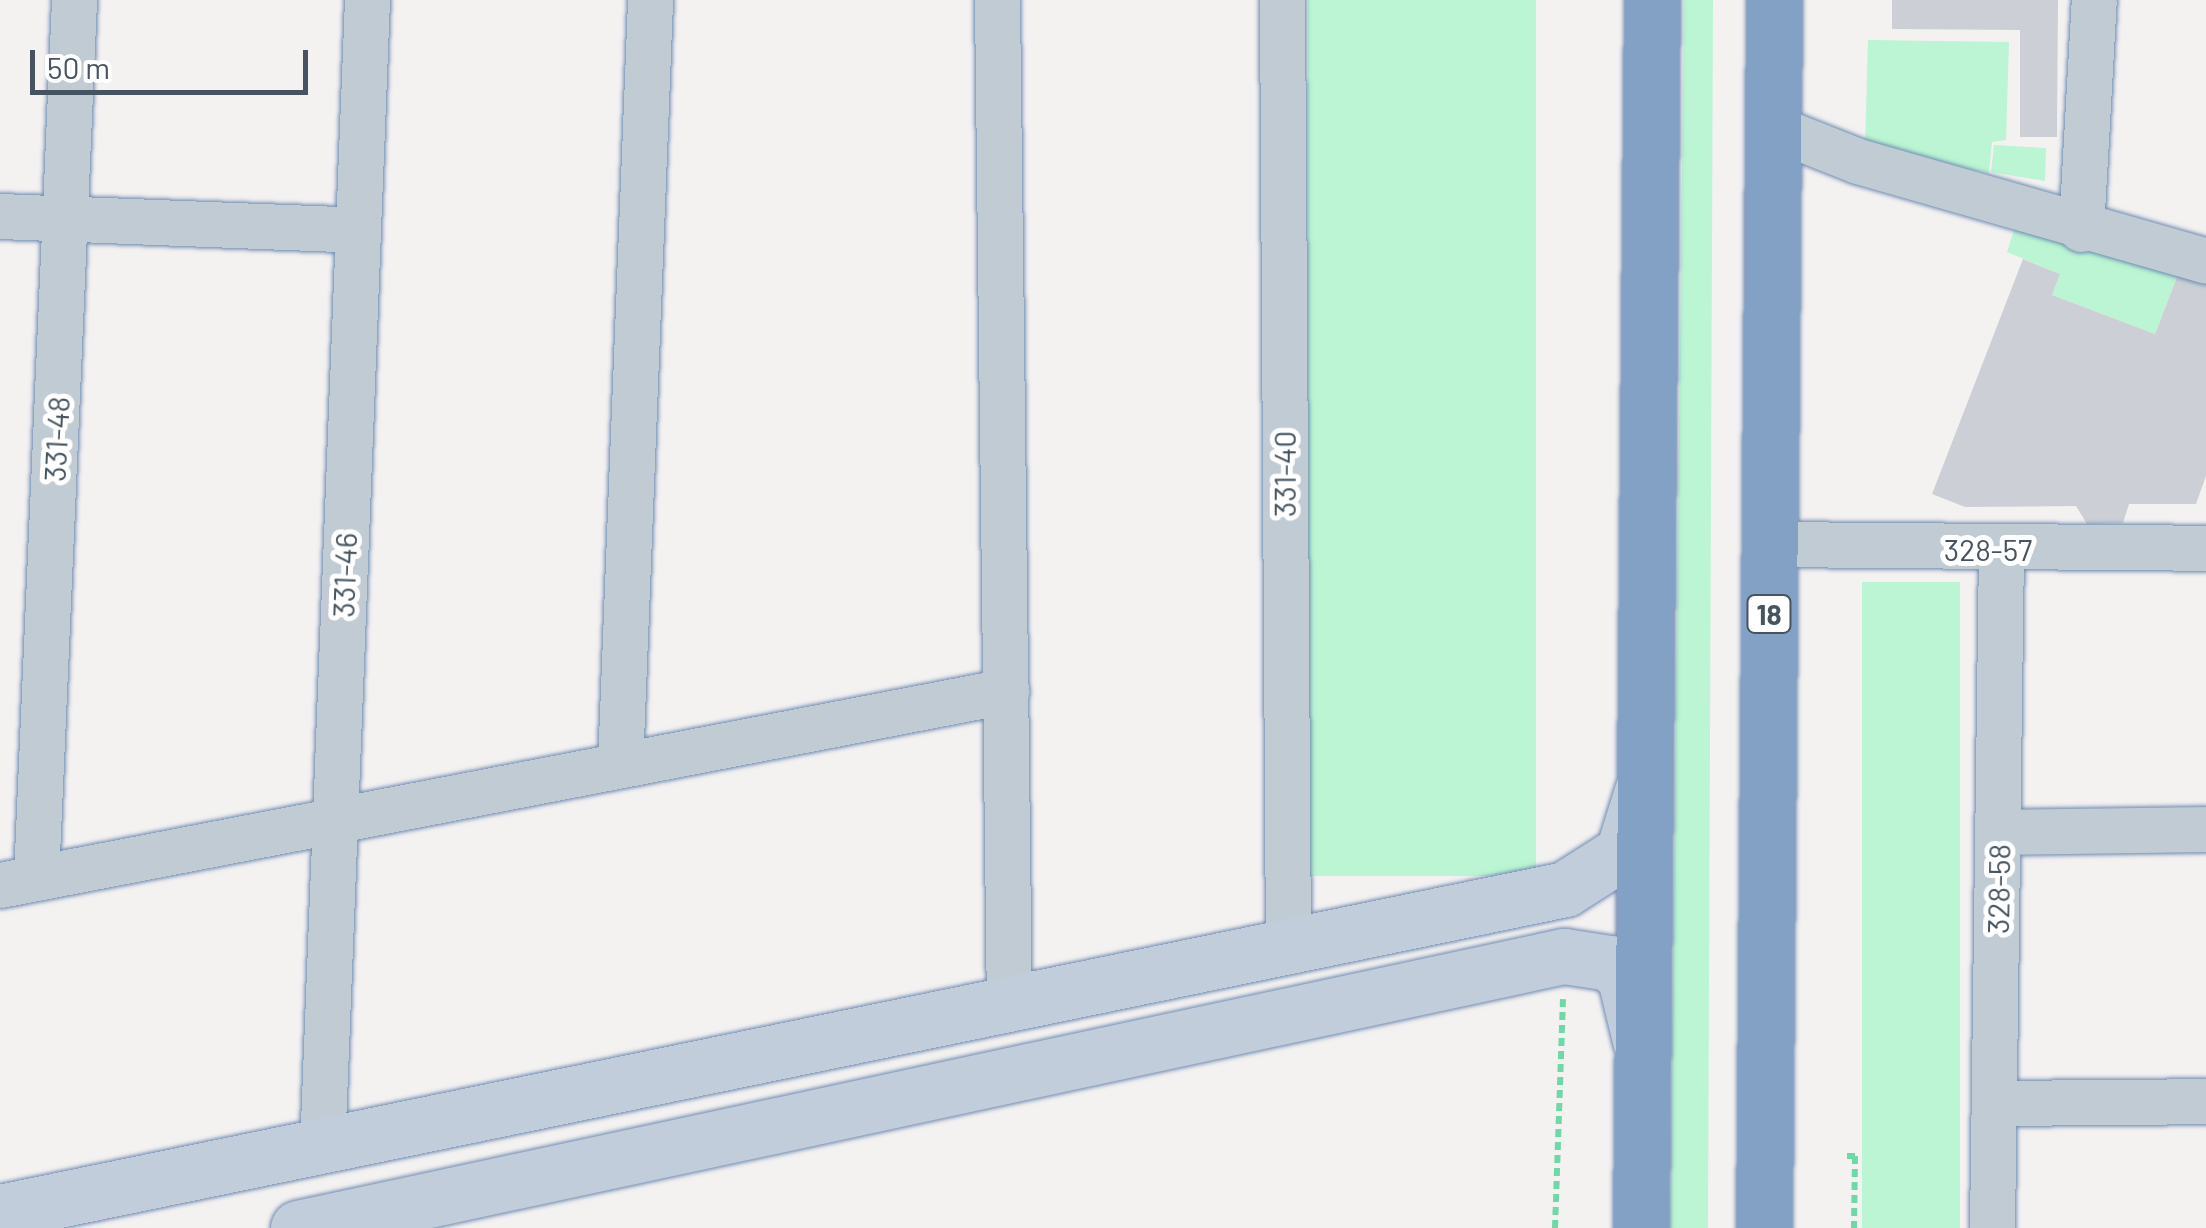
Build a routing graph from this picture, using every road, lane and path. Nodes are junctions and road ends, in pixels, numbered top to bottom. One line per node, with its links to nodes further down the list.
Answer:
1 (74, 0): 11 (street, 331-48)
2 (367, 0): 13 (street, 331-46)
3 (650, 0): 19 (street)
4 (997, 0): 18 (street)
5 (1282, 0): 26 (street, 331-40)
6 (1652, 0): 20 (highway)
7 (1774, 0): 9 (highway, 18)
8 (2094, 0): 12 (street)
9 (1772, 126): 12 (street); 15 (highway, 18)
10 (0, 216): 11 (street)
11 (66, 218): 13 (street); 24 (street, 331-48)
12 (2081, 228): 14 (street)
13 (358, 230): 21 (street, 331-46)
14 (2206, 261)
15 (1770, 544): 17 (street, 328-57); 39 (highway, 18)
16 (2206, 548): 17 (street, 328-57)
17 (2001, 550): 23 (street, 328-58)
18 (1006, 691): 19 (street); 29 (street)
19 (620, 765): 21 (street)
20 (1645, 773): 25 (main road); 30 (highway)
21 (334, 823): 24 (street); 33 (street, 331-46)
22 (2206, 829): 23 (street)
23 (1999, 832): 32 (street, 328-58)
24 (18, 881)
25 (1360, 932): 26 (main road); 27 (main road)
26 (1288, 948): 29 (main road)
27 (1373, 998): 30 (main road); 36 (main road)
28 (1563, 1000): 37 (path)
29 (1010, 1006): 33 (main road)
30 (1642, 1052): 38 (highway)
31 (2206, 1102): 32 (street)
32 (1995, 1103): 41 (street, 328-58)
33 (322, 1150): 35 (main road)
34 (1848, 1156): 40 (path)
35 (0, 1212)
36 (298, 1228)
37 (1555, 1228)
38 (1641, 1228)
39 (1764, 1228)
40 (1854, 1228)
41 (1992, 1228)

